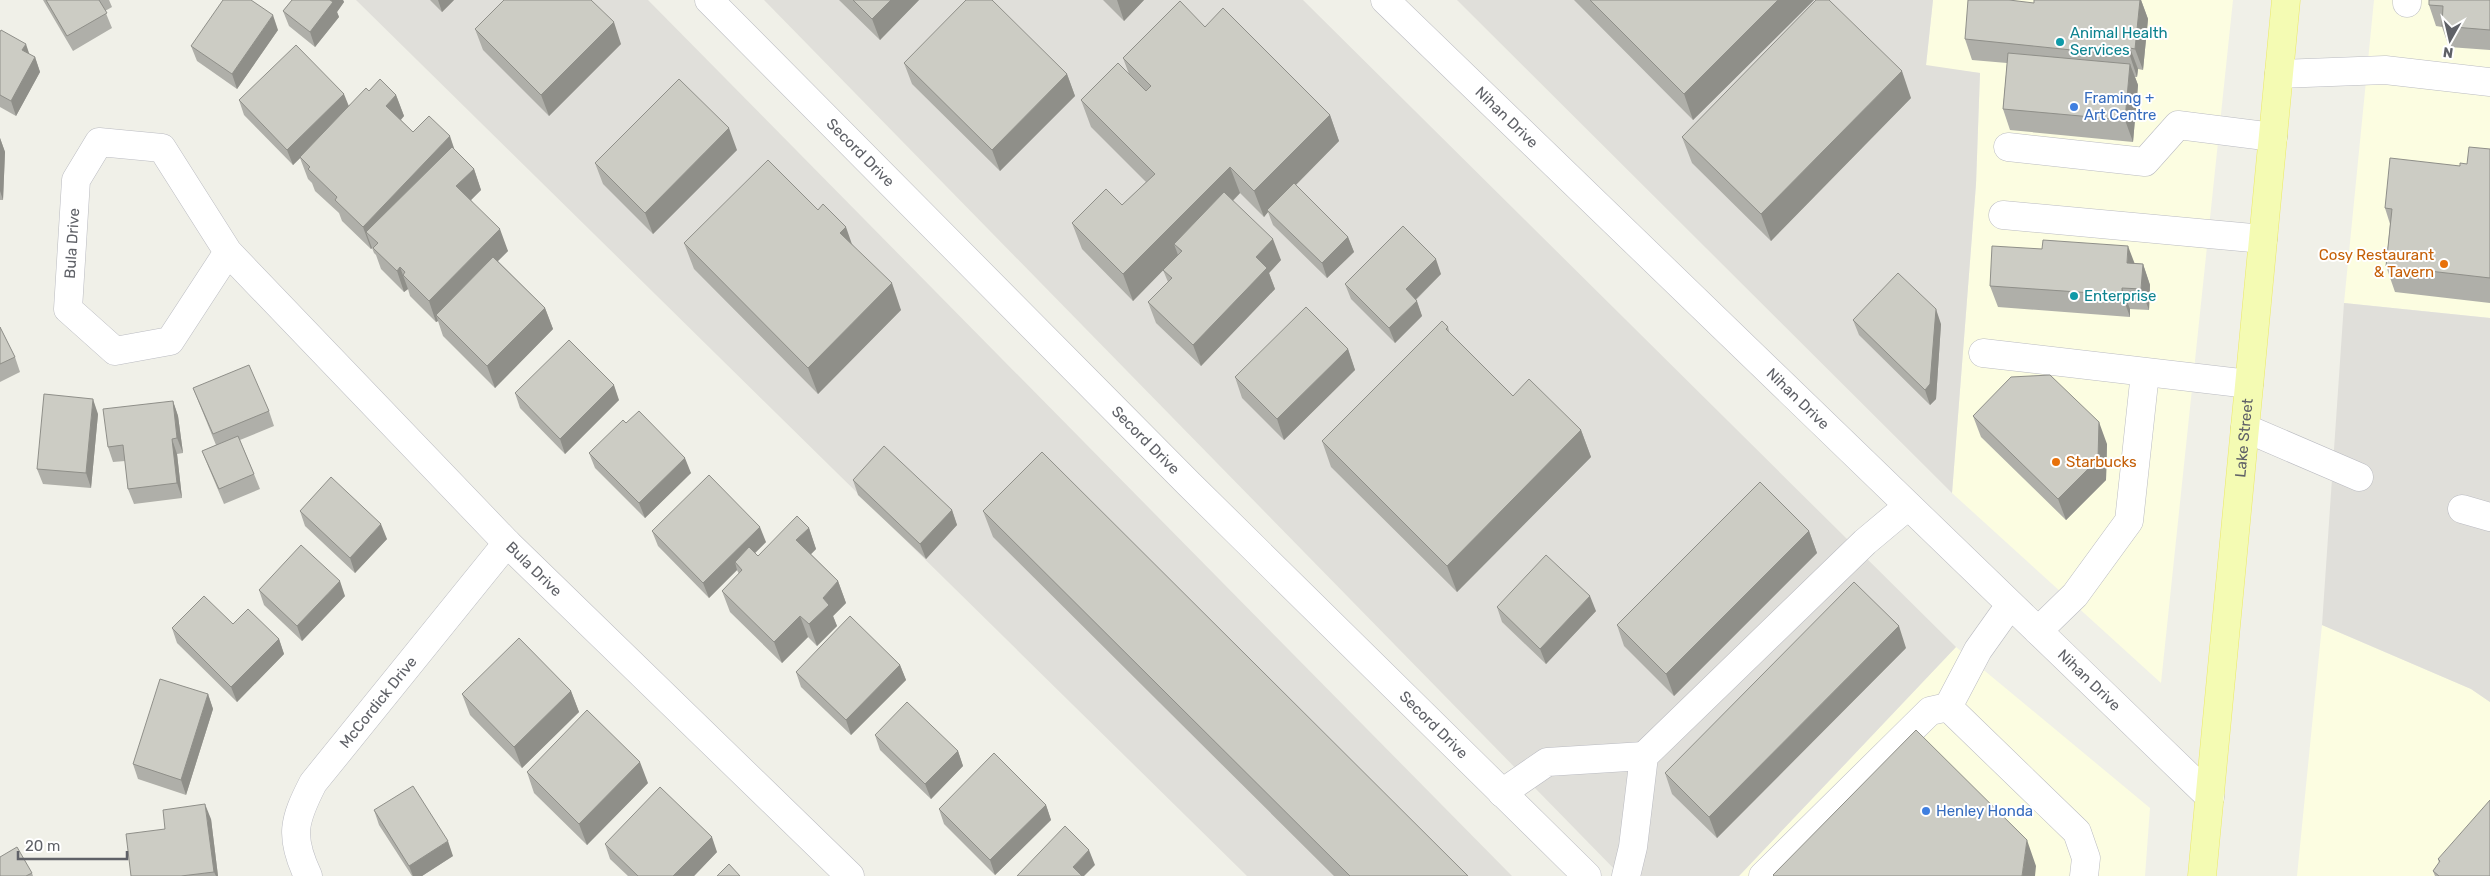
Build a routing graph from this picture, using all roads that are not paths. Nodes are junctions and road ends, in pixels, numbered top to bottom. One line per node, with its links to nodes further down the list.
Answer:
1 (709, 0): 24 (street, Secord Drive)
2 (1385, 0): 16 (street, Nihan Drive)
3 (2286, 0): 4 (main road, Lake Street)
4 (2279, 74): 5 (street); 6 (main road, Lake Street)
5 (2490, 82)
6 (2273, 137): 7 (street); 9 (main road, Lake Street)
7 (2008, 147)
8 (2003, 215): 9 (street)
9 (2263, 240): 13 (main road, Lake Street)
10 (228, 252): 10 (street, Bula Drive); 19 (street, Bula Drive)
11 (1983, 353): 12 (street)
12 (2145, 373): 13 (street); 21 (street)
13 (2249, 384): 14 (main road, Lake Street)
14 (2245, 428): 15 (street); 25 (main road, Lake Street)
15 (2359, 477)
16 (1908, 506): 20 (street, Nihan Drive); 23 (street)
17 (2462, 509): 18 (street)
18 (2490, 517)
19 (507, 543): 26 (street, McCordick Drive); 27 (street, Bula Drive)
20 (2010, 605): 21 (street, Nihan Drive); 22 (street)
21 (2038, 631): 25 (street, Nihan Drive)
22 (1948, 707): 30 (street); 31 (street)
23 (1644, 756): 24 (street); 29 (street)
24 (1502, 793): 28 (street, Secord Drive)
25 (2210, 797): 32 (main road, Lake Street)
26 (308, 876)
27 (850, 876)
28 (1587, 876)
29 (1626, 876)
30 (1763, 876)
31 (2084, 876)
32 (2202, 876)

